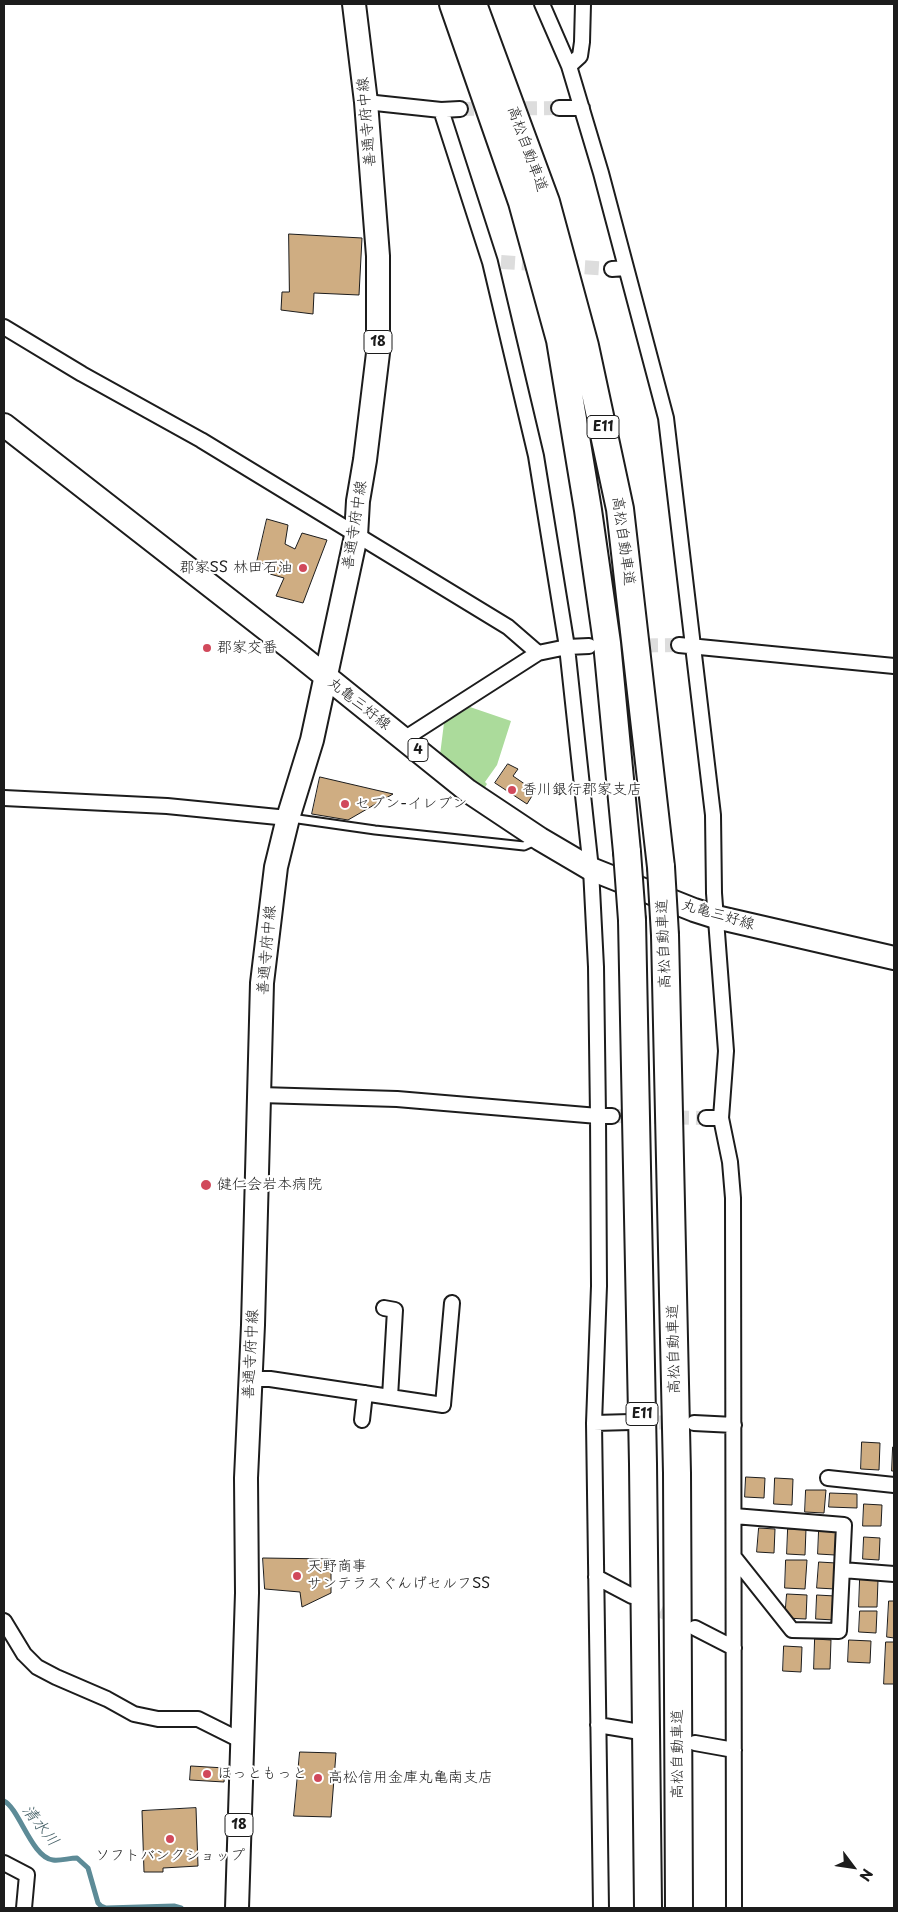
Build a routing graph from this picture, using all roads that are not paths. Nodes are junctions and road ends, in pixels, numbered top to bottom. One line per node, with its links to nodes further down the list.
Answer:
1 (354, 4): 7 (main road, 善通寺府中線 / 18)
2 (453, 4): 66 (highway, 高松自動車道 / E11, bridge)
3 (473, 4): 67 (highway, 高松自動車道 / E11, bridge)
4 (542, 4): 6 (street)
5 (583, 4): 6 (street)
6 (569, 66): 9 (street)
7 (366, 102): 11 (street); 16 (main road, 善通寺府中線 / 18)
8 (559, 108): 9 (street)
9 (582, 108): 12 (street)
10 (460, 109): 11 (street)
11 (441, 110): 19 (street)
12 (626, 268): 13 (street); 20 (street)
13 (612, 269)
14 (4, 327): 16 (street)
15 (4, 425): 23 (main road, 丸亀三好線 / 4)
16 (356, 536): 21 (street); 23 (main road, 善通寺府中線 / 18)
17 (589, 646): 19 (street)
18 (679, 646): 20 (street)
19 (567, 647): 21 (street); 28 (street)
20 (694, 647): 22 (street); 29 (street)
21 (538, 653): 24 (street)
22 (894, 666)
23 (326, 678): 24 (main road, 丸亀三好線 / 4); 26 (main road, 善通寺府中線 / 18)
24 (404, 739): 27 (main road, 丸亀三好線 / 4)
25 (4, 798): 26 (street)
26 (288, 818): 27 (lane); 31 (main road, 善通寺府中線 / 18)
27 (540, 839): 28 (main road, 丸亀三好線 / 4)
28 (591, 869): 29 (main road, 丸亀三好線 / 4); 32 (street)
29 (716, 917): 30 (main road, 丸亀三好線 / 4); 35 (street)
30 (894, 958)
31 (260, 1095): 32 (street); 38 (main road, 善通寺府中線 / 18)
32 (598, 1116): 33 (street); 43 (street)
33 (612, 1116)
34 (706, 1118): 35 (street)
35 (721, 1118): 45 (street)
36 (452, 1303): 40 (street)
37 (384, 1308): 40 (street)
38 (249, 1379): 39 (street); 59 (main road, 善通寺府中線 / 18)
39 (365, 1393): 40 (street); 41 (street)
40 (390, 1397)
41 (362, 1420)
42 (631, 1422): 43 (street)
43 (594, 1423): 52 (street)
44 (694, 1423): 45 (street)
45 (734, 1425): 48 (street)
46 (828, 1478): 47 (street)
47 (894, 1485)
48 (734, 1516): 49 (street); 50 (street)
49 (734, 1558): 50 (street); 56 (street)
50 (842, 1570): 51 (street)
51 (894, 1574)
52 (596, 1577): 53 (street); 57 (street)
53 (632, 1596)
54 (4, 1621): 59 (street)
55 (695, 1628): 56 (street)
56 (734, 1648): 61 (street)
57 (598, 1725): 58 (street); 65 (street)
58 (634, 1731)
59 (242, 1741): 64 (main road, 善通寺府中線 / 18)
60 (695, 1743): 61 (street)
61 (734, 1750): 68 (street)
62 (4, 1863): 63 (street)
63 (24, 1908)
64 (237, 1908)
65 (600, 1908)
66 (648, 1908)
67 (679, 1908)
68 (734, 1908)

